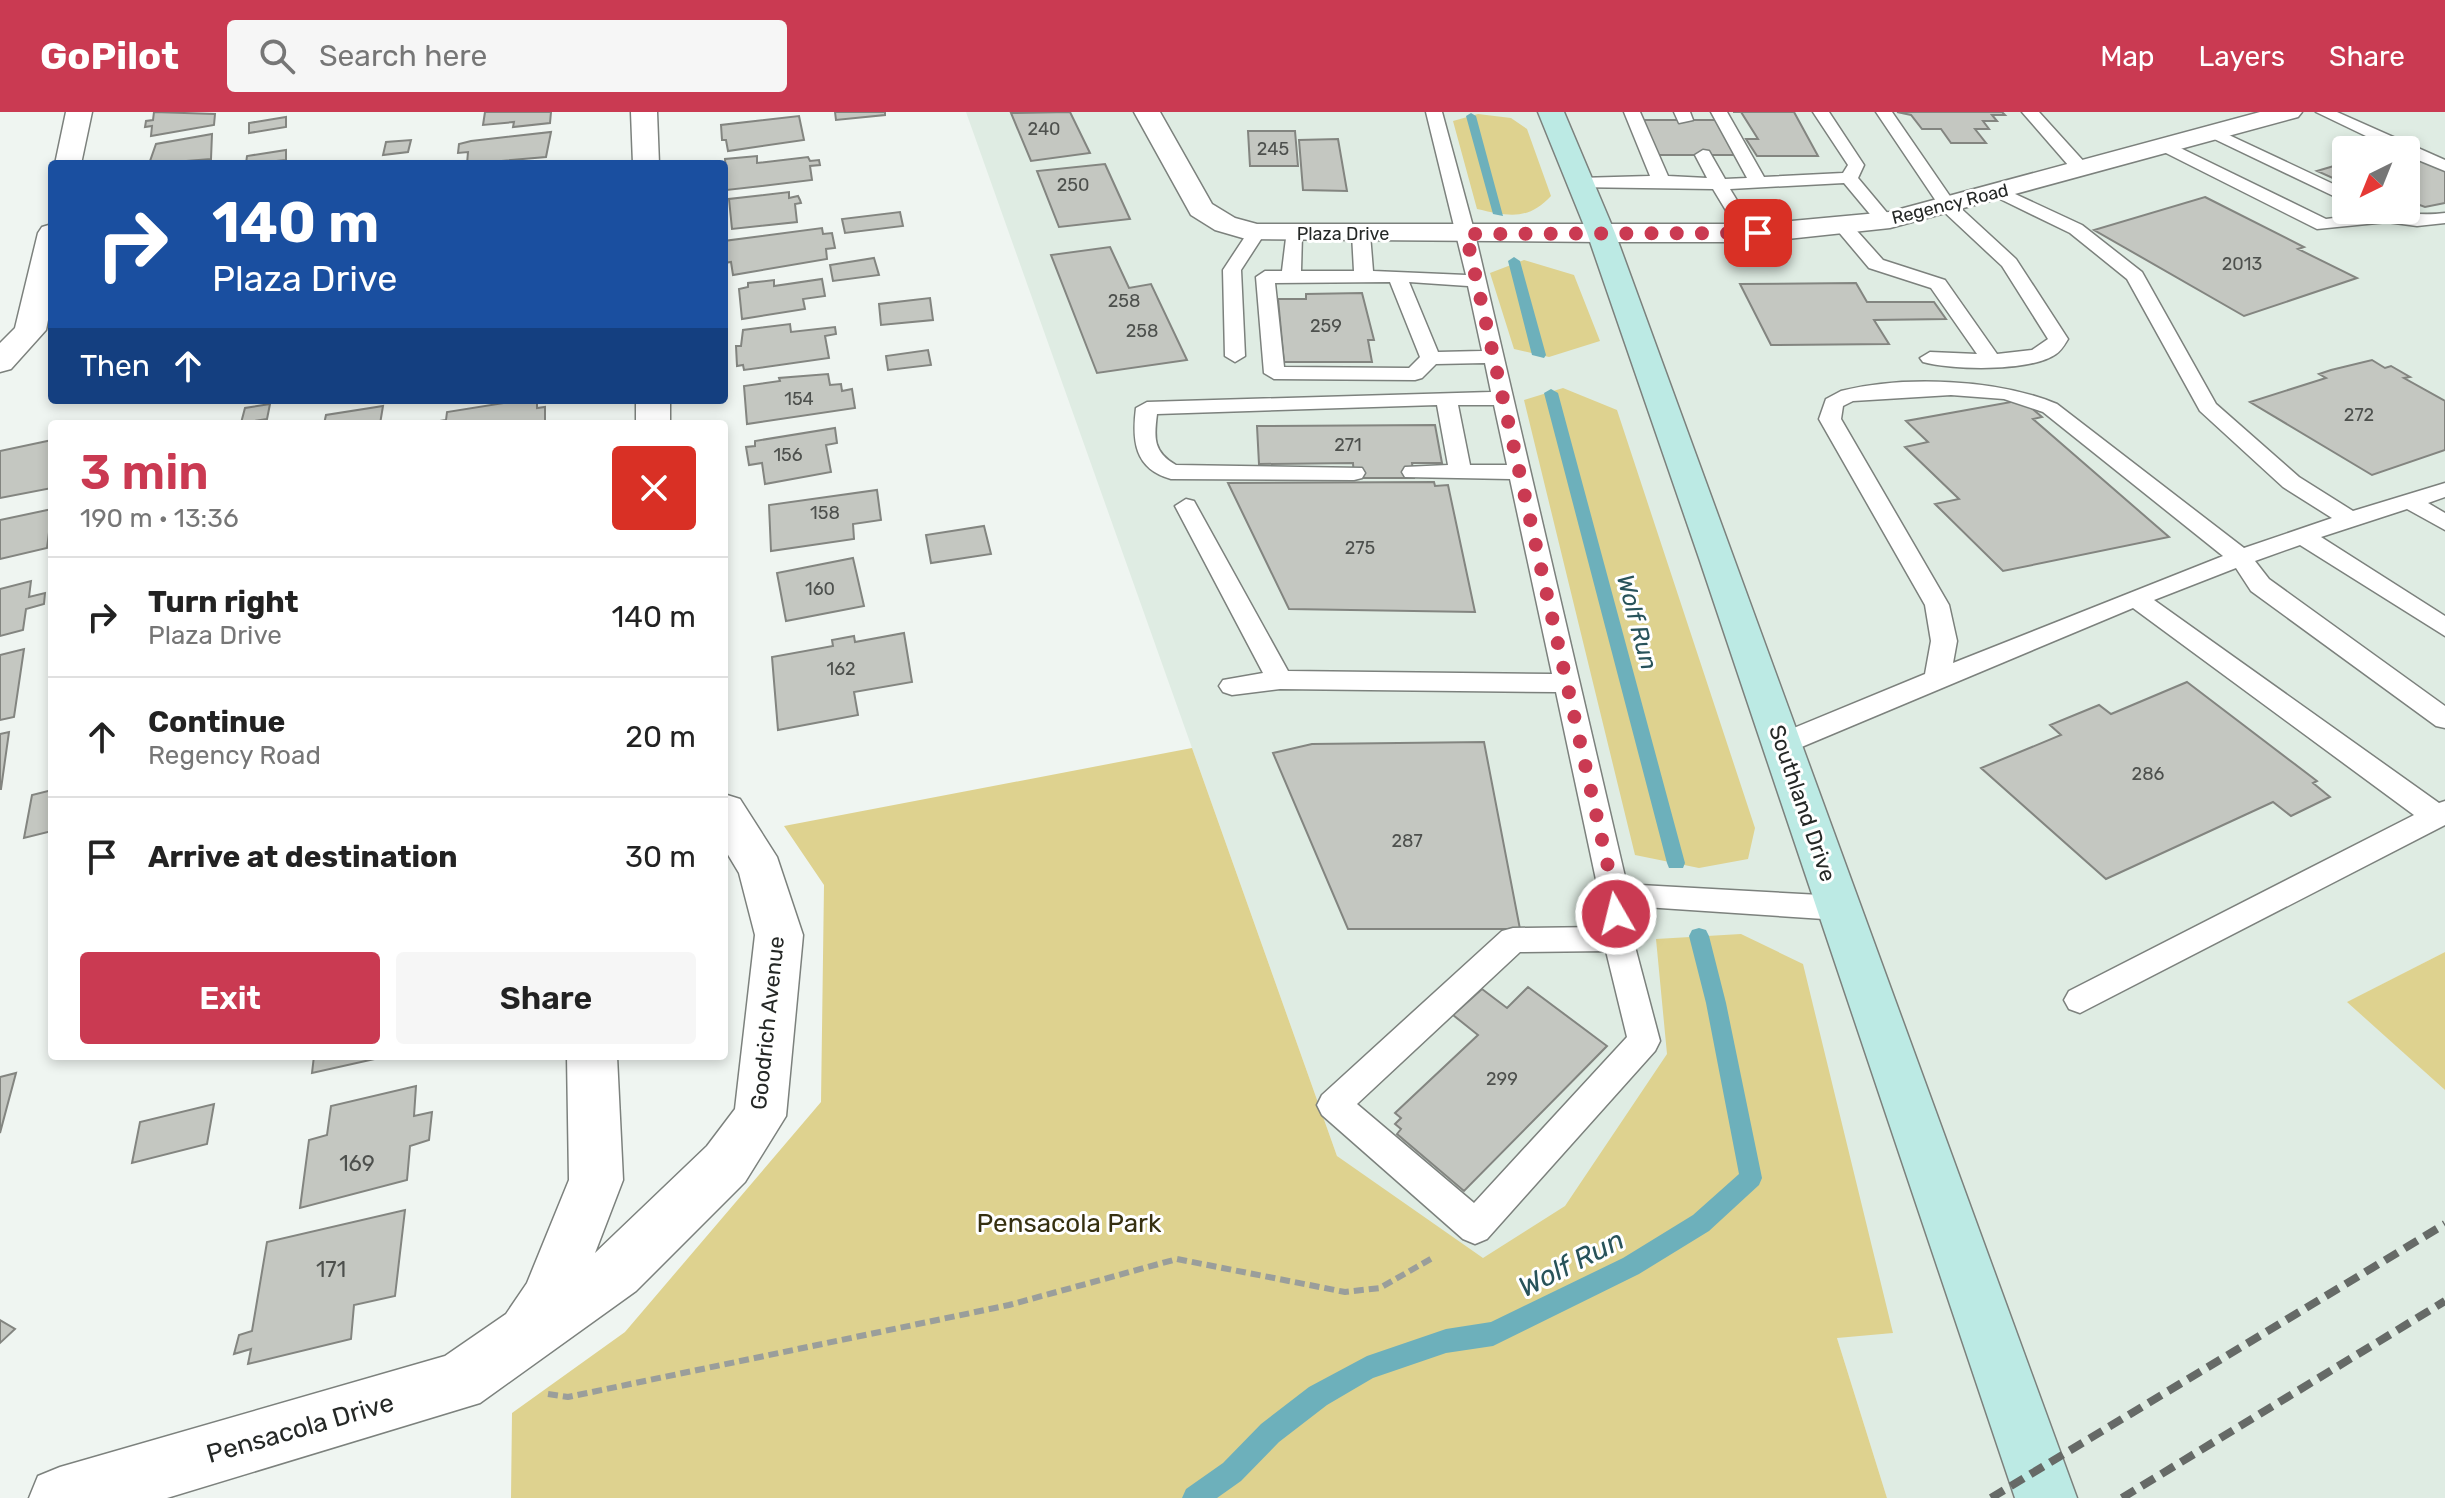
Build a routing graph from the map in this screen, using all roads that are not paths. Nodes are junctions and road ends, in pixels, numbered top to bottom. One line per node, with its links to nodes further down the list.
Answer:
1 (79, 112): 16 (street)
2 (644, 112): 17 (street)
3 (1147, 112): 33 (street, Plaza Drive)
4 (1434, 112): 38 (lane)
5 (1551, 112): 22 (main road, Southland Drive)
6 (1632, 112): 21 (lane)
7 (1719, 112): 23 (lane)
8 (1821, 112): 20 (lane)
9 (1884, 112): 27 (lane)
10 (2030, 112): 19 (lane)
11 (2289, 112): 13 (street, Regency Road)
12 (2324, 112): 18 (lane)
13 (2214, 133): 14 (street, Regency Road); 25 (lane)
14 (2166, 146): 19 (street, Regency Road); 31 (lane)
15 (1703, 155): 24 (lane)
16 (69, 160)
17 (646, 160)
18 (2445, 166)
19 (2081, 169): 26 (street, Regency Road)
20 (1849, 178): 23 (lane); 30 (lane)
21 (1661, 181): 22 (lane); 24 (lane)
22 (1579, 183): 34 (main road, Southland Drive)
23 (1759, 183): 24 (lane)
24 (1719, 184): 35 (lane)
25 (2332, 190)
26 (2000, 192): 27 (street, Regency Road); 59 (lane)
27 (1948, 206): 30 (street, Regency Road); 48 (lane)
28 (2445, 218): 29 (lane)
29 (2420, 220)
30 (1885, 221): 32 (street, Regency Road)
31 (2332, 223)
32 (1843, 226): 35 (street, Regency Road); 48 (lane)
33 (1256, 233): 36 (street, Plaza Drive); 44 (lane)
34 (1601, 233): 35 (street, Regency Road); 38 (street, Plaza Drive); 70 (main road, Southland Drive)
35 (1748, 233)
36 (1293, 234): 37 (street, Plaza Drive); 40 (lane)
37 (1361, 234): 38 (street, Plaza Drive); 41 (lane)
38 (1466, 234): 43 (lane)
39 (48, 251): 49 (street)
40 (1291, 275): 41 (lane); 46 (lane)
41 (1364, 276): 42 (lane)
42 (1397, 276): 43 (lane); 46 (lane)
43 (1474, 281): 45 (lane)
44 (1235, 356)
45 (1493, 357): 46 (lane); 51 (lane)
46 (1430, 358)
47 (1930, 358): 48 (lane)
48 (1990, 359)
49 (0, 362)
50 (1446, 398): 51 (lane); 53 (lane); 55 (lane)
51 (1503, 399): 54 (lane)
52 (1413, 472): 53 (lane)
53 (1460, 472): 54 (lane)
54 (1519, 472): 67 (lane)
55 (1354, 473)
56 (2445, 490): 57 (lane)
57 (2408, 500): 59 (lane); 60 (lane)
58 (1186, 506): 65 (lane)
59 (2347, 517): 61 (lane)
60 (2445, 523)
61 (2301, 535): 62 (lane); 64 (lane)
62 (2241, 558): 63 (lane); 66 (lane); 69 (lane)
63 (2135, 598): 66 (lane); 71 (lane)
64 (2445, 628)
65 (1280, 680): 67 (lane); 68 (lane)
66 (1937, 681): 70 (lane)
67 (1567, 683): 73 (lane)
68 (1232, 686)
69 (2445, 719)
70 (1782, 744): 74 (main road, Southland Drive)
71 (2441, 814): 76 (lane)
72 (728, 817): 78 (street, Goodrich Avenue)
73 (1613, 889): 74 (lane); 75 (lane)
74 (1839, 908): 80 (main road, Southland Drive)
75 (1618, 939): 75 (lane)
76 (2080, 1000)
77 (592, 1060): 78 (street)
78 (526, 1332): 79 (street, Pensacola Drive)
79 (60, 1498)
80 (2046, 1498)

